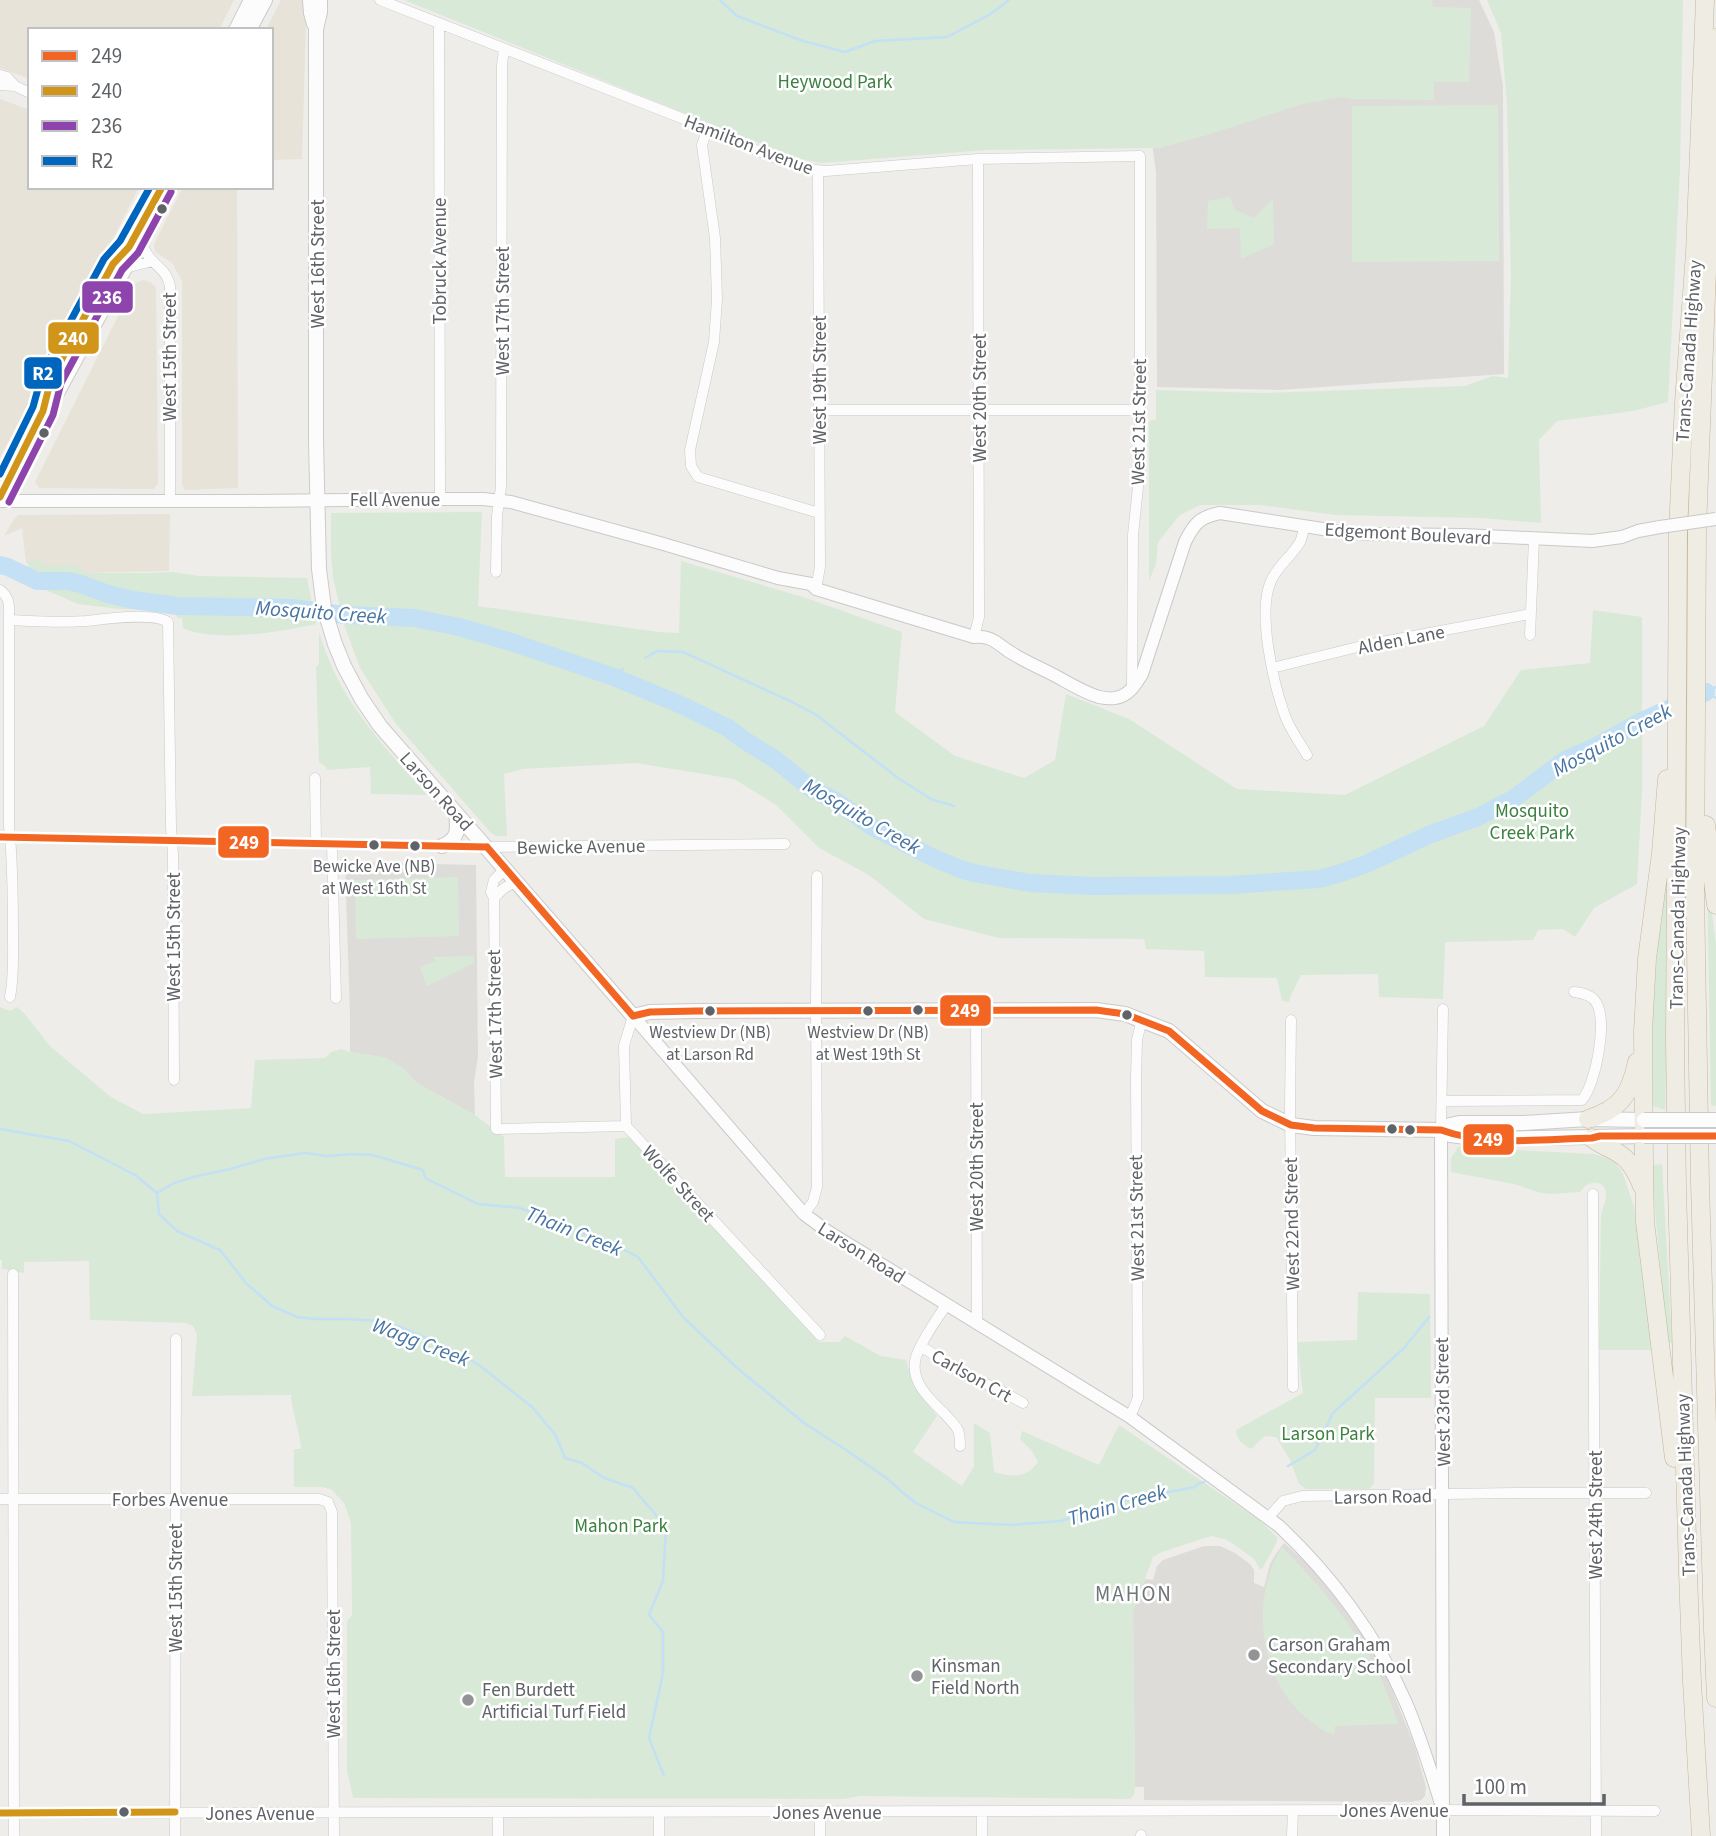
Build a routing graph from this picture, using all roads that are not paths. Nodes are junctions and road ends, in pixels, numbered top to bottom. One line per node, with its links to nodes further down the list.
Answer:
1 (251, 0): 8 (main road)
2 (265, 0): 9 (main road)
3 (310, 0): 10 (main road, West 16th Street)
4 (320, 0): 10 (main road, West 16th Street)
5 (380, 0): 7 (street, Hamilton Avenue)
6 (1705, 0): 52 (highway, Trans-Canada Highway)
7 (439, 24): 12 (street, Hamilton Avenue); 31 (street, Tobruck Avenue)
8 (237, 28)
9 (250, 28)
10 (316, 29): 32 (main road, West 16th Street)
11 (1716, 38): 50 (highway, Trans-Canada Highway)
12 (504, 50): 17 (street, Hamilton Avenue); 33 (street, West 17th Street)
13 (0, 75): 15 (street)
14 (0, 85): 15 (street)
15 (15, 86): 16 (street)
16 (28, 92)
17 (707, 130): 20 (street, Hamilton Avenue); 35 (street)
18 (1140, 156): 19 (street, Hamilton Avenue); 28 (street, West 21st Street)
19 (978, 159): 20 (street, Hamilton Avenue); 27 (street, West 20th Street)
20 (818, 171): 26 (street, West 19th Street)
21 (161, 189): 22 (main road)
22 (137, 233): 23 (main road); 24 (street, West 15th Street)
23 (130, 247): 25 (main road); 29 (main road)
24 (153, 261): 25 (street); 34 (street, West 15th Street)
25 (125, 268): 29 (main road)
26 (819, 410): 27 (street); 35 (street, West 19th Street)
27 (979, 410): 28 (street); 45 (street, West 20th Street)
28 (1140, 410): 47 (street, West 21st Street)
29 (43, 411): 30 (main road)
30 (0, 499): 34 (street, Fell Avenue)
31 (439, 499): 32 (street, Fell Avenue); 33 (street, Fell Avenue)
32 (317, 500): 34 (street, Fell Avenue); 51 (main road, Larson Road)
33 (499, 500): 39 (street, West 17th Street); 40 (street, Fell Avenue)
34 (170, 501)
35 (819, 513): 40 (street, West 19th Street)
36 (1716, 519): 38 (street, Edgemont Boulevard, bridge)
37 (1304, 527): 38 (street, Edgemont Boulevard); 46 (street); 47 (street, Edgemont Boulevard)
38 (1534, 539): 42 (street)
39 (496, 572)
40 (816, 589): 45 (street, Fell Avenue)
41 (0, 590): 43 (street)
42 (1530, 614): 44 (street); 46 (street, Alden Lane)
43 (9, 620): 53 (street); 54 (street, West 15th Street)
44 (1530, 635)
45 (974, 637): 47 (street, Fell Avenue)
46 (1272, 668): 48 (street)
47 (1132, 689)
48 (1307, 755)
49 (315, 778): 55 (street)
50 (1701, 811): 64 (highway); 107 (highway, Trans-Canada Highway)
51 (456, 813): 58 (main road); 59 (main road, Larson Road)
52 (1671, 824): 74 (highway); 106 (highway, Trans-Canada Highway)
53 (5, 837): 54 (street, Bewicke Avenue); 66 (street)
54 (172, 841): 55 (street, Bewicke Avenue); 75 (street, West 15th Street)
55 (316, 844): 56 (street, Bewicke Avenue)
56 (332, 844): 58 (street, Bewicke Avenue); 67 (street)
57 (785, 844): 59 (street, Bewicke Avenue)
58 (442, 846): 59 (street, Bewicke Avenue)
59 (487, 847): 60 (main road, Larson Road)
60 (505, 869): 62 (main road, Larson Road); 63 (street, West 17th Street)
61 (817, 876): 70 (street)
62 (516, 881): 63 (street); 71 (main road, Larson Road)
63 (494, 898): 80 (street, West 17th Street)
64 (1716, 905)
65 (1574, 992): 76 (street)
66 (10, 997)
67 (336, 998)
68 (1443, 1009): 76 (street, West 23rd Street)
69 (976, 1011): 70 (main road); 72 (main road); 90 (street, West 20th Street)
70 (816, 1012): 71 (main road); 87 (street)
71 (634, 1016): 80 (street); 87 (street, Larson Road)
72 (1142, 1019): 79 (main road); 96 (street, West 21st Street)
73 (1291, 1020): 79 (street, West 22nd Street)
74 (1643, 1031): 77 (highway); 81 (highway)
75 (174, 1080)
76 (1442, 1101): 82 (street, West 23rd Street)
77 (1588, 1119): 81 (main road); 82 (main road)
78 (1716, 1121): 81 (main road, bridge)
79 (1291, 1125): 82 (main road); 94 (street, West 22nd Street)
80 (626, 1126): 91 (street, Wolfe Street)
81 (1644, 1128): 83 (main road, bridge); 84 (main road); 86 (highway)
82 (1441, 1130): 84 (main road); 100 (street, West 23rd Street)
83 (1716, 1136)
84 (1591, 1138): 86 (highway)
85 (1593, 1194): 98 (street, West 24th Street)
86 (1644, 1200): 106 (highway)
87 (804, 1214): 89 (street, Larson Road)
88 (13, 1274): 103 (street)
89 (946, 1304): 90 (street, Larson Road); 93 (street)
90 (977, 1324): 96 (street, Larson Road)
91 (820, 1335)
92 (176, 1339): 101 (street, West 15th Street)
93 (921, 1346): 95 (street, Carlson Crt); 97 (street)
94 (1293, 1387)
95 (1023, 1404)
96 (1129, 1416): 105 (street, Larson Road)
97 (960, 1446)
98 (1594, 1493): 99 (street, Larson Road); 100 (street, Larson Road); 110 (street, West 24th Street)
99 (1646, 1493)
100 (1443, 1495): 105 (street, Larson Road); 108 (street, West 23rd Street)
101 (175, 1498): 103 (street, Forbes Avenue); 104 (street, Forbes Avenue); 112 (street, West 15th Street)
102 (0, 1499): 103 (street, Forbes Avenue)
103 (13, 1499): 118 (street)
104 (332, 1512): 119 (street, West 16th Street)
105 (1268, 1518): 108 (street)
106 (1688, 1573): 130 (highway, Trans-Canada Highway)
107 (1716, 1681)
108 (1443, 1810): 109 (street, Jones Avenue); 110 (street, Jones Avenue); 128 (street, West 23rd Street)
109 (1293, 1811): 116 (street, Jones Avenue); 127 (street)
110 (1596, 1811): 111 (street, Jones Avenue); 129 (street, West 24th Street)
111 (1655, 1811)
112 (175, 1812): 118 (street, Jones Avenue); 119 (street, Jones Avenue); 121 (street, West 15th Street)
113 (498, 1812): 114 (street, Jones Avenue); 119 (street, Jones Avenue); 123 (street)
114 (659, 1812): 115 (street, Jones Avenue); 124 (street)
115 (820, 1812): 116 (street, Jones Avenue); 125 (street)
116 (982, 1812): 126 (street)
117 (0, 1813): 118 (street, Jones Avenue)
118 (14, 1813): 120 (street)
119 (334, 1813): 122 (street, West 16th Street)
120 (14, 1836)
121 (175, 1836)
122 (334, 1836)
123 (498, 1836)
124 (659, 1836)
125 (820, 1836)
126 (982, 1836)
127 (1292, 1836)
128 (1443, 1836)
129 (1597, 1836)
130 (1701, 1836)

